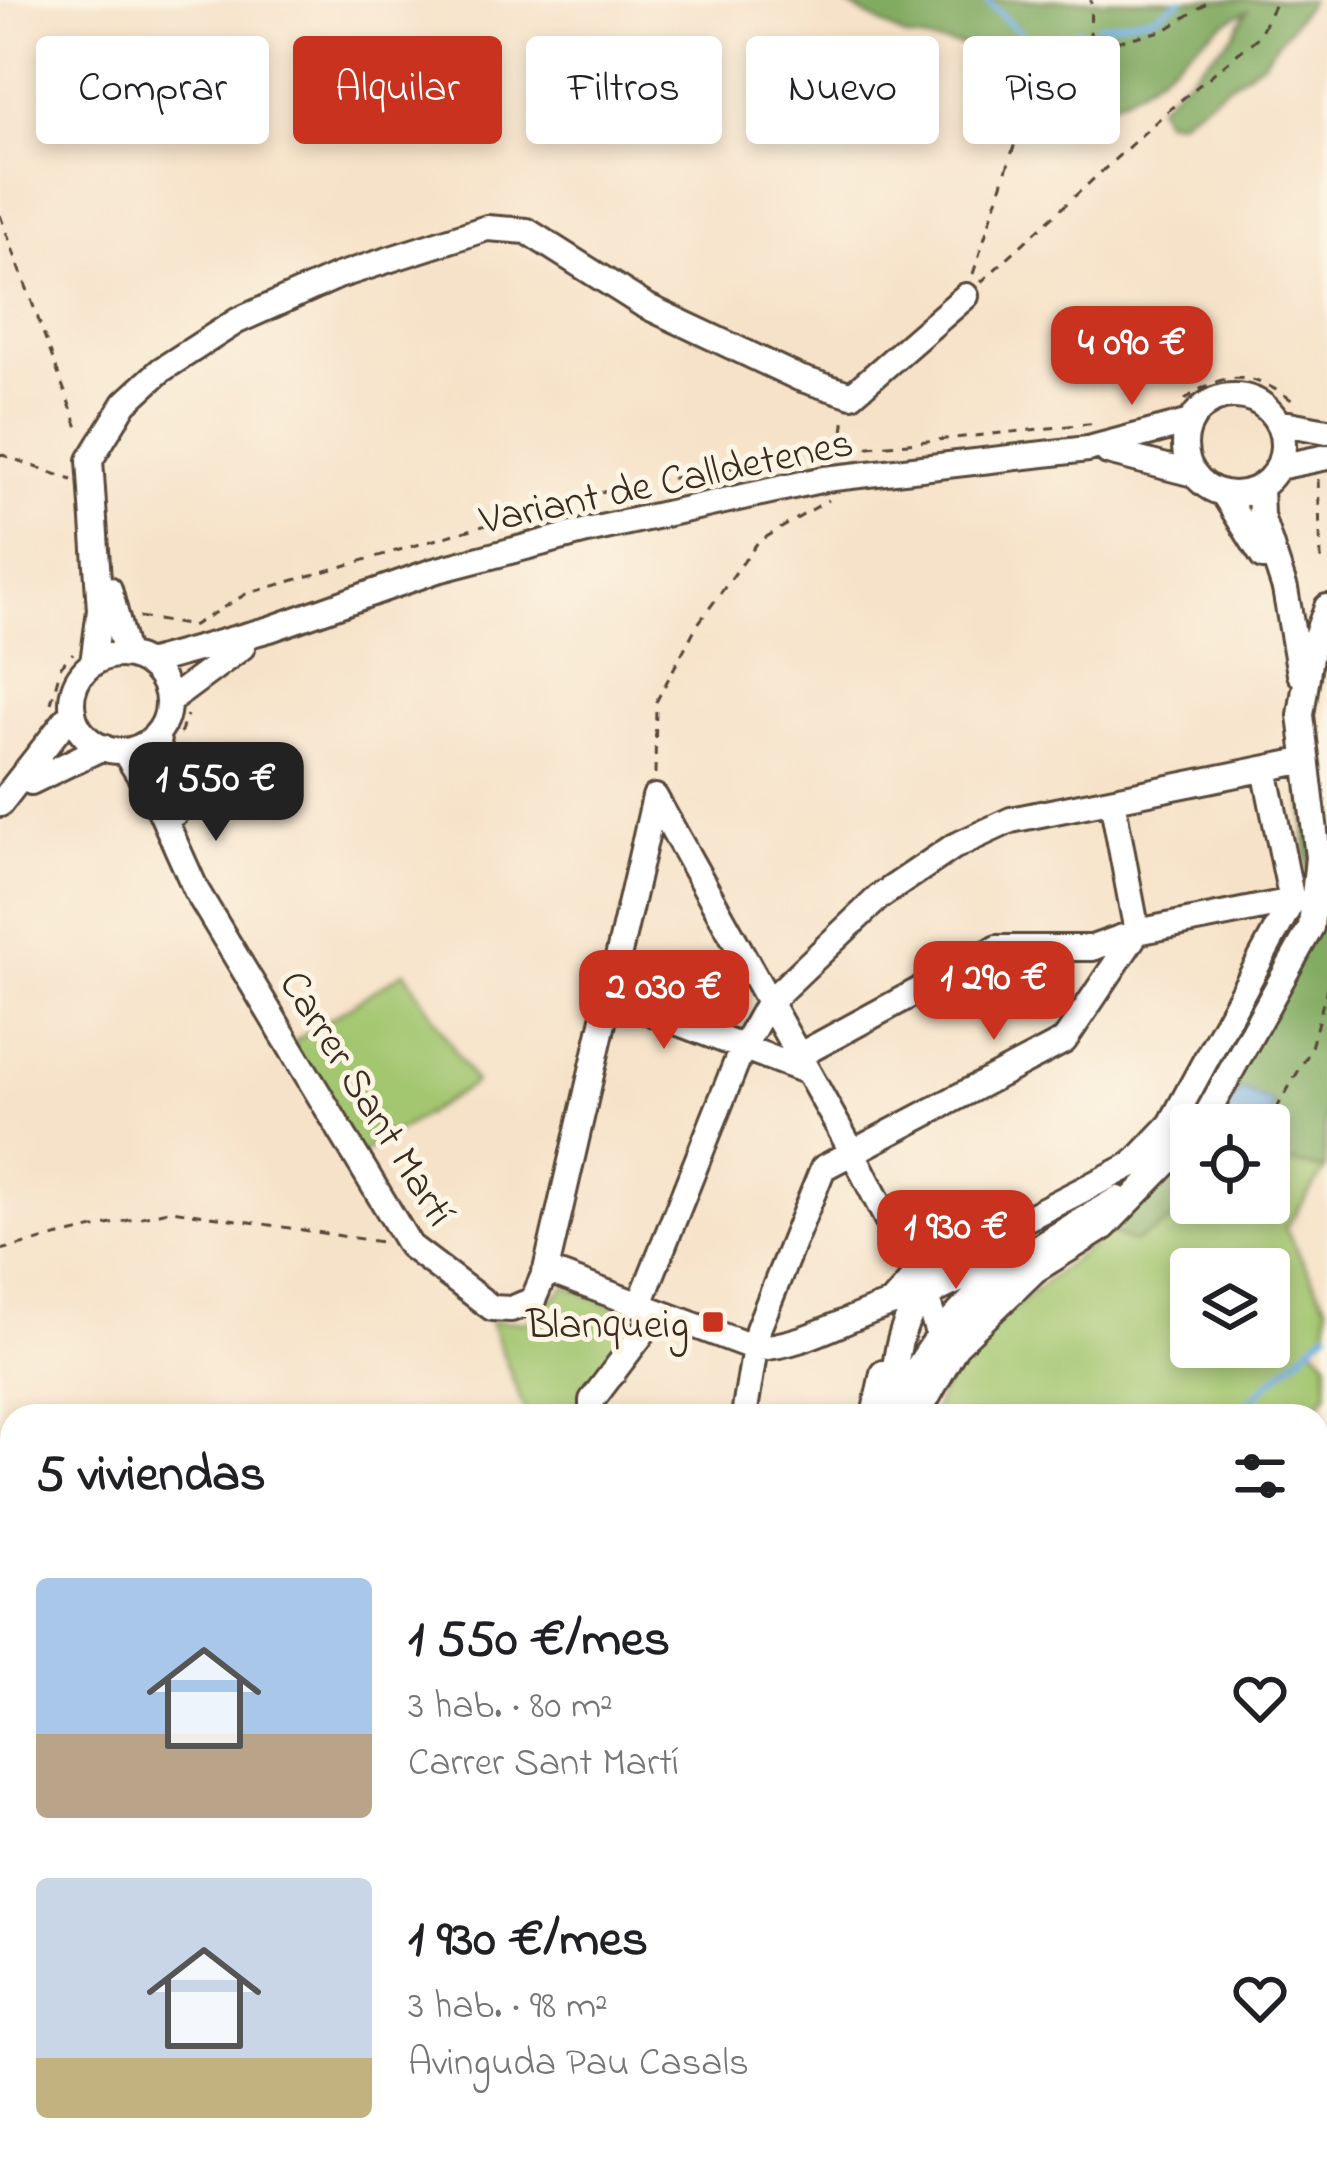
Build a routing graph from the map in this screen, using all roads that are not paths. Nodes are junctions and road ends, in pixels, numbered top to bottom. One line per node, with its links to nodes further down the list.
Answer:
1 (966, 296): 9 (street)
2 (1287, 413): 3 (street, Variant de Calldetenes); 4 (street, Variant de Calldetenes); 7 (street)
3 (1181, 417): 5 (street, Variant de Calldetenes); 8 (street)
4 (1327, 431)
5 (1088, 448): 8 (street, Variant de Calldetenes); 13 (street, Variant de Calldetenes)
6 (1323, 463): 7 (street)
7 (1278, 467): 10 (street)
8 (1195, 474): 11 (street, Variant de Calldetenes)
9 (85, 476): 15 (street); 16 (street)
10 (1260, 487): 11 (street); 14 (street, Variant de Calldetenes)
11 (1223, 493): 14 (street, Variant de Calldetenes)
12 (1327, 607): 17 (street)
13 (270, 629): 15 (street, Variant de Calldetenes); 18 (street, Variant de Calldetenes)
14 (1294, 633): 17 (street, Variant de Calldetenes)
15 (137, 658): 16 (street); 18 (street)
16 (92, 663): 19 (street)
17 (1303, 688): 22 (street)
18 (168, 701): 20 (street)
19 (74, 711): 21 (street); 25 (street)
20 (156, 735): 21 (street); 28 (street, Carrer Sant Martí)
21 (114, 749): 25 (street); 28 (street, Carrer Sant Martí)
22 (1302, 761): 23 (street); 33 (street)
23 (1265, 770): 24 (street); 26 (street)
24 (1112, 800): 27 (street); 30 (street)
25 (2, 802)
26 (1292, 901): 27 (street); 39 (street)
27 (1137, 932): 32 (street); 34 (street)
28 (239, 964): 38 (street, Carrer Sant Martí)
29 (610, 997): 30 (street); 31 (street); 38 (street)
30 (768, 1003): 31 (street); 32 (street)
31 (741, 1051): 32 (street); 40 (street)
32 (804, 1064): 34 (street)
33 (1213, 1104)
34 (853, 1153): 39 (street); 43 (street)
35 (1170, 1161): 36 (street)
36 (1156, 1177): 37 (street); 49 (street)
37 (1019, 1256): 39 (street); 42 (street)
38 (546, 1270): 40 (street)
39 (921, 1285): 41 (street); 42 (street)
40 (649, 1309): 43 (street); 44 (street)
41 (899, 1322): 42 (street); 43 (street); 46 (street); 47 (street)
42 (938, 1333): 48 (street)
43 (755, 1348): 45 (street)
44 (592, 1404)
45 (746, 1404)
46 (876, 1404)
47 (894, 1404)
48 (898, 1404)
49 (924, 1404)

